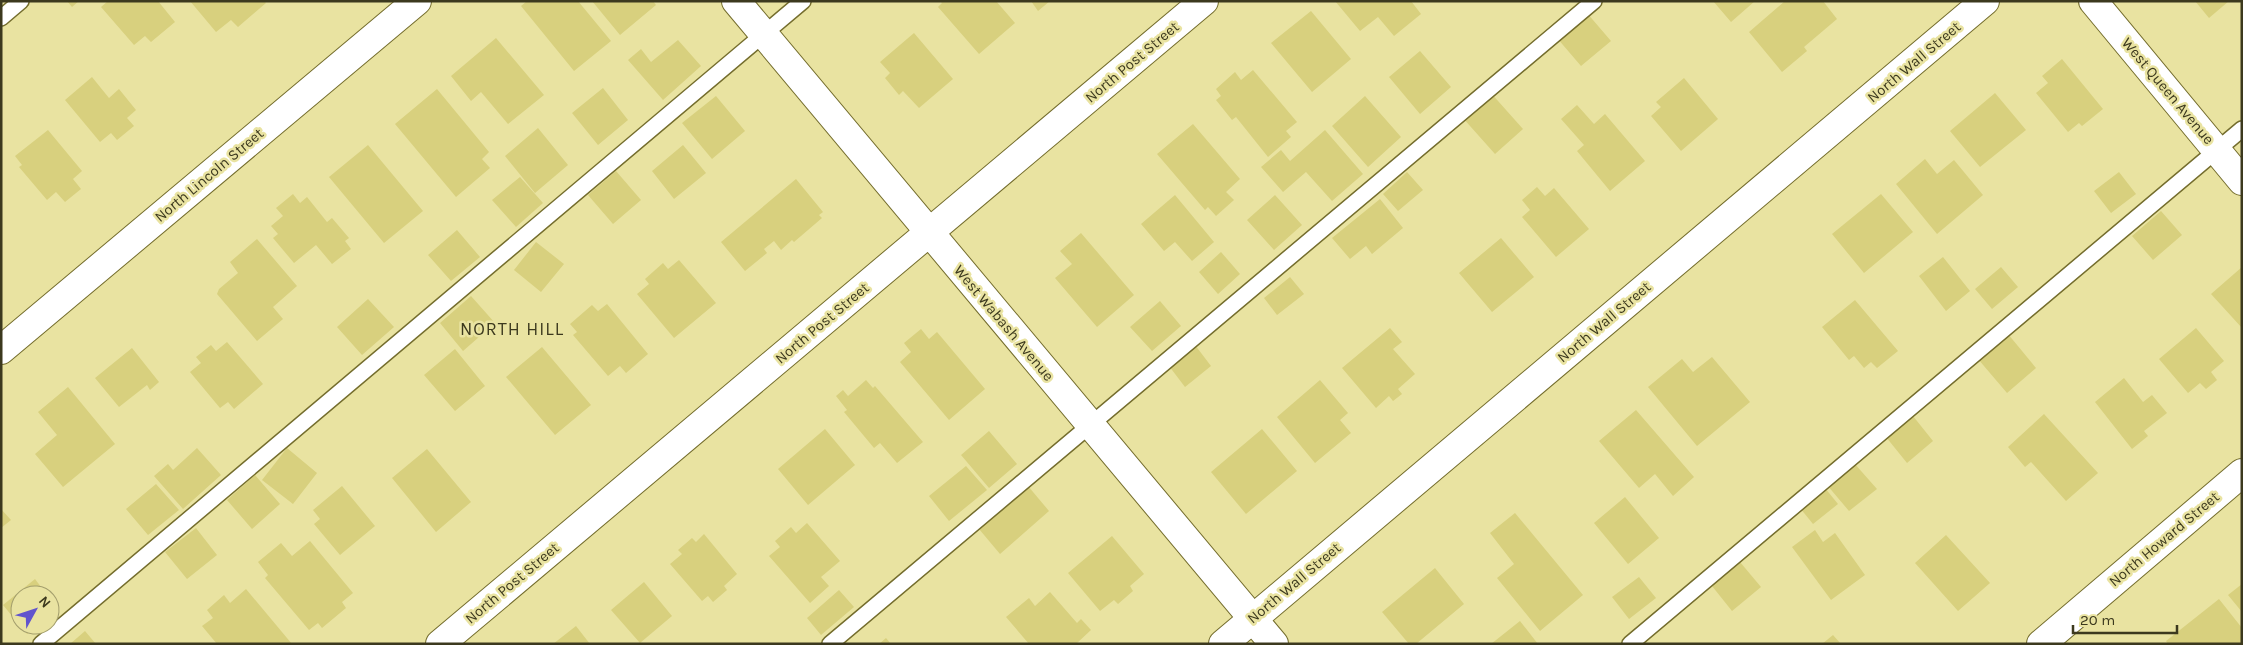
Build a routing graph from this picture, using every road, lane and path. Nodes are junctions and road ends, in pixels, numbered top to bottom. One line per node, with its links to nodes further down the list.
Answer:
1 (21, 1): 9 (lane)
2 (417, 1): 15 (street, North Lincoln Street)
3 (736, 1): 10 (street, West Wabash Avenue)
4 (803, 1): 10 (lane)
5 (1204, 1): 14 (street, North Post Street)
6 (1594, 1): 16 (lane)
7 (1985, 1): 18 (street, North Wall Street)
8 (2093, 1): 12 (street, West Queen Avenue)
9 (1, 18)
10 (763, 34): 14 (street, West Wabash Avenue); 19 (lane)
11 (2242, 129): 12 (lane)
12 (2216, 150): 13 (street, West Queen Avenue); 24 (lane)
13 (2242, 181)
14 (929, 233): 16 (street, West Wabash Avenue); 20 (street, North Post Street)
15 (1, 350)
16 (1090, 424): 18 (street, West Wabash Avenue); 21 (lane)
17 (2242, 473): 25 (street, North Howard Street)
18 (1252, 618): 22 (street, North Wall Street); 23 (street, West Wabash Avenue)
19 (42, 644)
20 (440, 644)
21 (830, 644)
22 (1223, 644)
23 (1274, 644)
24 (1630, 644)
25 (2041, 644)

